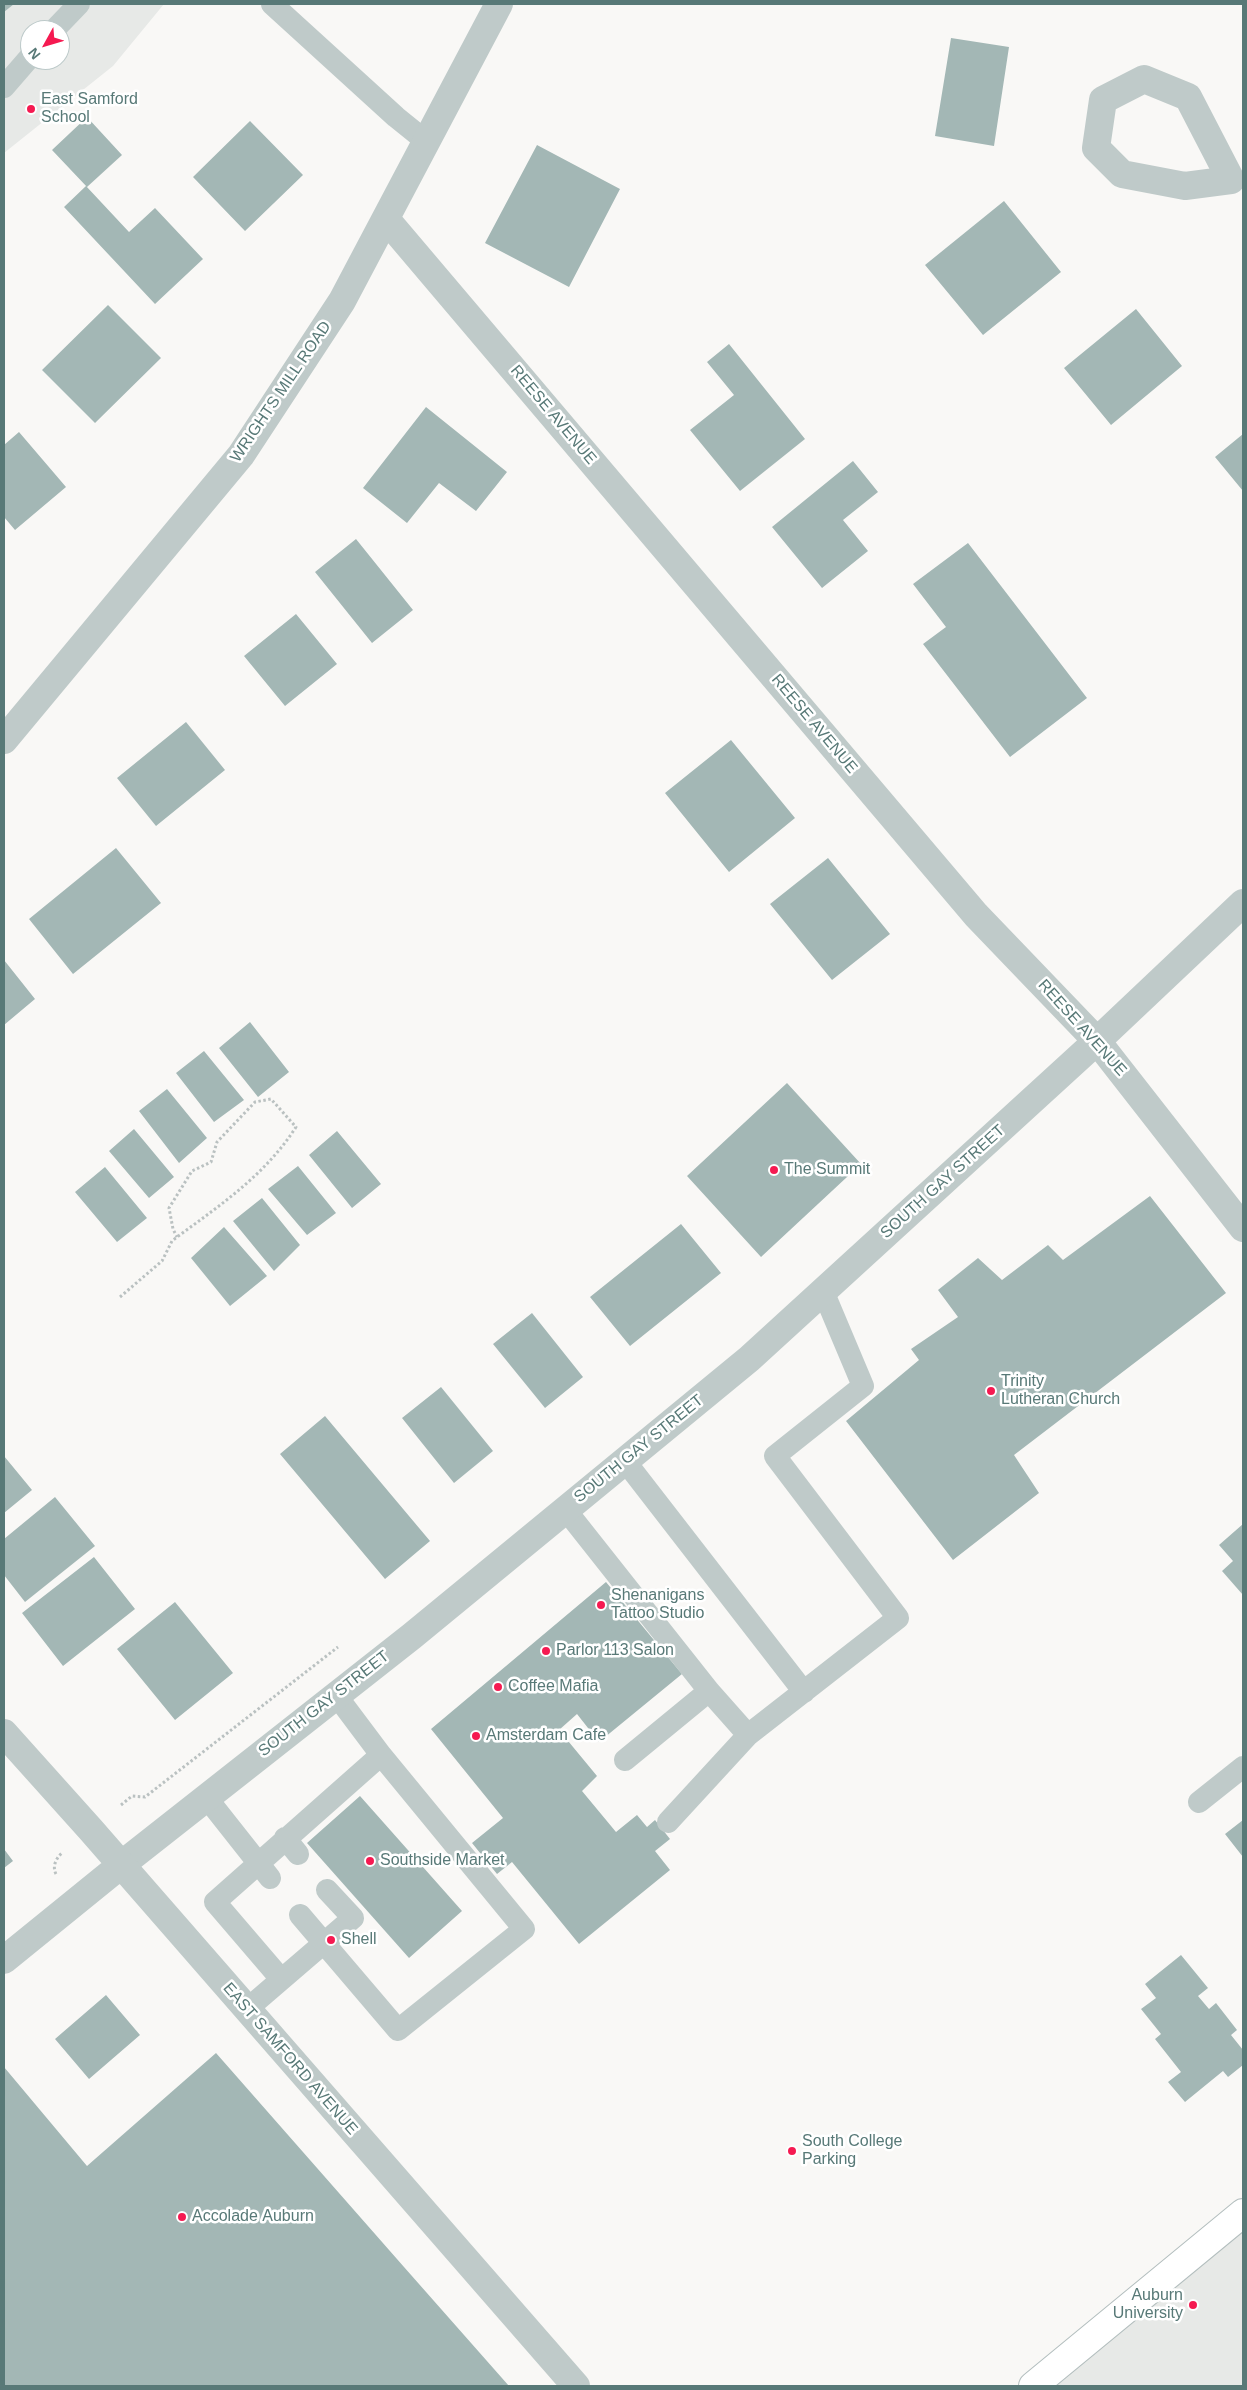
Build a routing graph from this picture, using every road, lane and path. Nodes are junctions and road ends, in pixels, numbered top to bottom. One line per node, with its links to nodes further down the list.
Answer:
1 (79, 4): 4 (lane)
2 (272, 4): 7 (lane)
3 (500, 4): 7 (street, WRIGHTS MILL ROAD)
4 (64, 20)
5 (20, 68): 6 (lane)
6 (4, 86)
7 (427, 142): 9 (street, WRIGHTS MILL ROAD)
8 (1237, 185): 8 (street)
9 (386, 219): 10 (street, WRIGHTS MILL ROAD); 12 (street, REESE AVENUE)
10 (4, 740)
11 (1243, 903): 12 (street, SOUTH GAY STREET)
12 (1097, 1041): 13 (street, REESE AVENUE); 15 (street, SOUTH GAY STREET)
13 (1243, 1228)
14 (178, 1237): 14 (path); 16 (path)
15 (823, 1292): 17 (street, SOUTH GAY STREET); 21 (lane)
16 (120, 1297)
17 (625, 1461): 18 (street, SOUTH GAY STREET); 21 (lane)
18 (565, 1509): 20 (lane); 22 (street, SOUTH GAY STREET)
19 (341, 1645): 30 (path)
20 (709, 1691): 24 (lane); 26 (lane)
21 (804, 1692): 24 (lane)
22 (336, 1695): 25 (lane); 28 (street, SOUTH GAY STREET)
23 (4, 1733): 32 (street, EAST SAMFORD AVENUE)
24 (748, 1735): 31 (lane)
25 (381, 1755): 33 (lane); 36 (lane)
26 (625, 1760)
27 (1243, 1767): 29 (lane)
28 (206, 1797): 32 (street, SOUTH GAY STREET); 33 (lane)
29 (1199, 1802)
30 (121, 1806)
31 (668, 1822)
32 (121, 1865): 37 (street, SOUTH GAY STREET); 39 (street, EAST SAMFORD AVENUE)
33 (264, 1870): 38 (lane)
34 (327, 1890): 36 (lane)
35 (300, 1915): 36 (lane)
36 (323, 1943): 38 (lane)
37 (4, 1960)
38 (281, 1978): 39 (lane)
39 (246, 2010): 41 (street, EAST SAMFORD AVENUE)
40 (1243, 2213): 42 (main road)
41 (576, 2386)
42 (1033, 2386)

